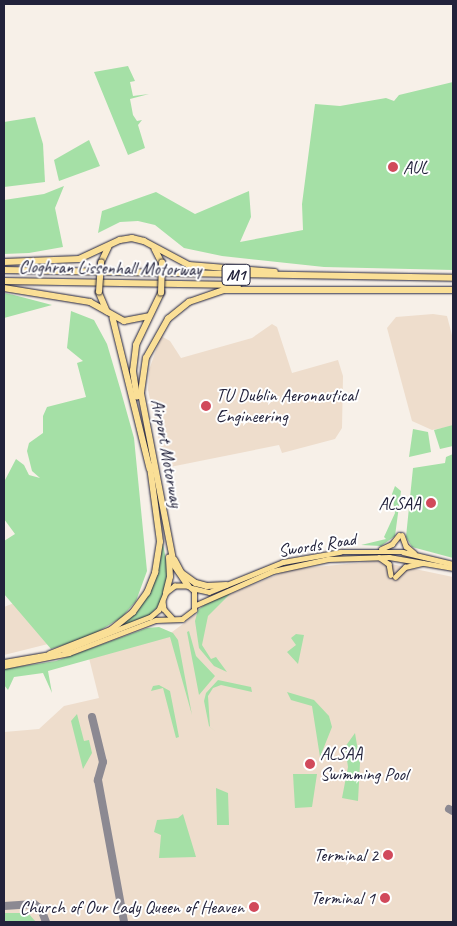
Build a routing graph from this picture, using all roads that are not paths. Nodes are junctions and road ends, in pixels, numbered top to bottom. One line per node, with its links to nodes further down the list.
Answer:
1 (152, 246): 2 (highway, M1); 5 (highway, M1); 11 (highway, bridge)
2 (108, 248): 3 (highway); 12 (highway, bridge)
3 (4, 262)
4 (4, 270): 5 (highway, Cloghran Lissenhall Motorway / M1)
5 (340, 276): 6 (highway, M1)
6 (453, 278)
7 (4, 281): 9 (highway, Cloghran Lissenhall Motorway / M1)
8 (4, 288): 12 (highway)
9 (365, 288): 10 (highway, Airport Motorway / M1); 15 (highway, Airport Motorway / M1)
10 (453, 290)
11 (154, 311): 13 (highway); 15 (highway, M1)
12 (108, 313): 13 (highway)
13 (113, 318): 14 (highway, Airport Motorway)
14 (150, 467): 24 (highway, Airport Motorway); 29 (highway)
15 (155, 474): 16 (highway, Airport Motorway / M1)
16 (169, 541): 22 (highway, M1); 23 (highway, Airport Motorway / M1)
17 (378, 553): 18 (main road, Swords Road); 18 (main road); 19 (main road, Swords Road); 19 (main road); 22 (main road, Swords Road); 26 (main road, Swords Road)
18 (415, 554): 20 (main road, Swords Road)
19 (427, 562): 21 (main road, Swords Road)
20 (453, 564)
21 (453, 568)
22 (226, 585): 23 (main road, Swords Road)
23 (189, 587): 24 (main road); 26 (main road)
24 (166, 593): 25 (main road)
25 (163, 600): 27 (main road); 28 (main road)
26 (196, 605): 27 (main road)
27 (173, 619): 32 (main road)
28 (143, 620): 29 (main road); 30 (main road)
29 (88, 640): 30 (highway)
30 (50, 654): 31 (main road)
31 (4, 662)
32 (4, 666)

